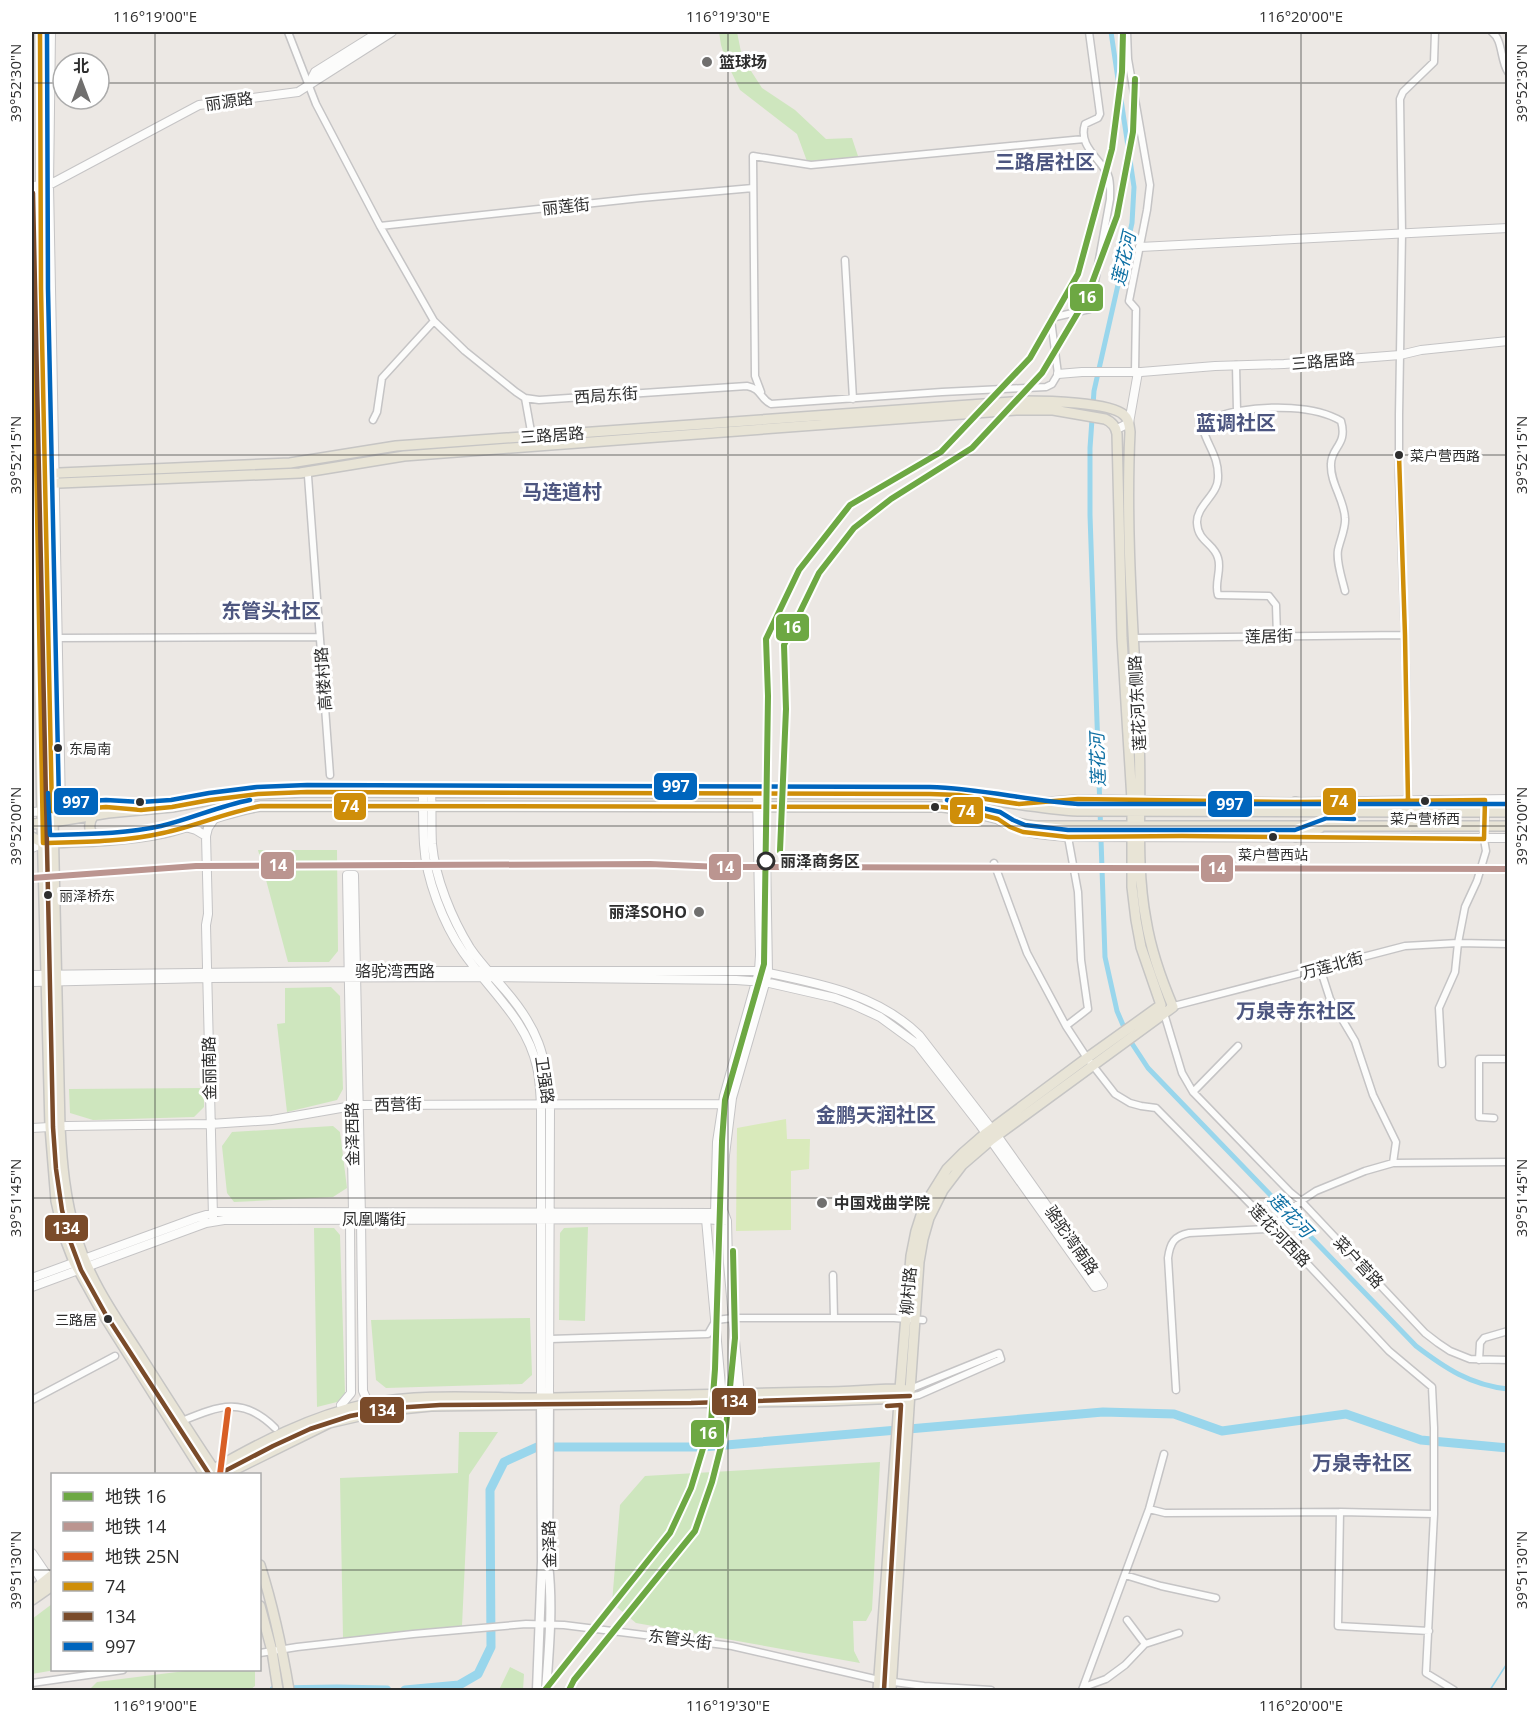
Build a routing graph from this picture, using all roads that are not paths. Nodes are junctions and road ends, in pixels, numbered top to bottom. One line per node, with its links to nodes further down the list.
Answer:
1 (40, 32): 13 (main road)
2 (51, 32): 13 (street)
3 (288, 32): 11 (street)
4 (380, 32): 11 (street)
5 (392, 32): 11 (street, 丽源路)
6 (1089, 32): 12 (street)
7 (1128, 32): 19 (street)
8 (1435, 32): 18 (street)
9 (1492, 32): 10 (street)
10 (1508, 72)
11 (308, 85): 13 (street, 丽源路); 15 (street)
12 (1084, 139): 14 (street); 28 (street)
13 (40, 185): 21 (street); 22 (main road)
14 (753, 188): 15 (street, 丽莲街); 29 (street)
15 (380, 226): 23 (street)
16 (1508, 228): 18 (street)
17 (32, 229): 39 (main road)
18 (1402, 233): 19 (street); 25 (street)
19 (1140, 247): 27 (street)
20 (845, 260): 31 (street)
21 (50, 261): 22 (street); 39 (street)
22 (41, 289): 39 (main road)
23 (434, 321): 30 (street); 34 (street)
24 (1508, 341): 25 (street, 三路居路)
25 (1400, 355): 26 (street, 三路居路); 41 (street)
26 (1236, 365): 27 (street, 三路居路); 33 (street)
27 (1136, 372): 28 (street, 三路居路); 35 (street)
28 (1058, 374): 31 (street, 西局东街)
29 (761, 393): 30 (street, 西局东街); 31 (street, 西局东街)
30 (525, 398): 37 (street)
31 (853, 399)
32 (1074, 408): 35 (main road); 36 (main road); 37 (main road, 三路居路); 39 (main road, 三路居路)
33 (1237, 411): 40 (street); 42 (street)
34 (374, 420)
35 (1129, 423): 36 (street); 45 (main road, 莲花河东侧路)
36 (1117, 429): 50 (main road, 莲花河东侧路)
37 (532, 436): 39 (main road, 三路居路)
38 (308, 476): 44 (street, 高楼村路)
39 (42, 479): 43 (main road); 61 (main road)
40 (1345, 591)
41 (1405, 635): 42 (street, 莲居街); 51 (street)
42 (1277, 636): 45 (street, 莲居街)
43 (53, 638): 44 (street); 58 (main road)
44 (320, 638): 46 (street, 高楼村路)
45 (1134, 638): 50 (main road, 莲花河东侧路)
46 (330, 775)
47 (761, 792): 48 (main road); 54 (main road); 56 (street)
48 (427, 793): 55 (street, 卫强路); 57 (main road)
49 (1508, 799): 52 (street)
50 (1131, 800): 53 (street); 54 (street); 59 (main road, 莲花河东侧路)
51 (1408, 800): 52 (street); 53 (street)
52 (1485, 800): 78 (street)
53 (1295, 802): 60 (main road)
54 (1019, 804): 59 (main road)
55 (427, 806): 56 (main road); 64 (main road); 89 (street, 卫强路)
56 (761, 806): 65 (main road); 94 (street)
57 (128, 810): 58 (street); 63 (main road)
58 (56, 811): 61 (street); 66 (main road)
59 (1131, 811): 60 (main road); 70 (main road, 莲花河东侧路)
60 (1337, 811): 62 (main road, bridge)
61 (37, 812): 67 (main road)
62 (1508, 812)
63 (93, 815): 66 (main road); 80 (main road)
64 (216, 816): 72 (main road); 73 (street, 金丽南路)
65 (998, 819): 70 (main road); 75 (street)
66 (53, 822): 67 (main road); 82 (main road)
67 (42, 823): 68 (main road); 81 (main road)
68 (32, 824)
69 (1328, 825): 70 (main road); 71 (main road, bridge); 77 (main road)
70 (1131, 826): 76 (main road, 莲花河东侧路)
71 (1508, 826)
72 (185, 827): 73 (street); 80 (main road)
73 (206, 836): 92 (street, 金丽南路)
74 (32, 837): 81 (main road)
75 (1068, 837): 76 (street); 100 (street)
76 (1132, 837): 77 (street); 98 (main road, 莲花河东侧路); 99 (main road, 莲花河东侧路)
77 (1296, 837): 78 (street)
78 (1484, 838): 79 (street); 86 (street)
79 (1508, 838)
80 (98, 840): 82 (main road)
81 (43, 843): 82 (main road); 83 (street); 95 (main road)
82 (54, 843): 96 (main road)
83 (32, 848)
84 (994, 863): 100 (street, 莲花河西路)
85 (350, 875): 90 (street, 金泽西路)
86 (1458, 943): 87 (street, 万莲北街); 88 (street, 万莲北街); 105 (street)
87 (1508, 944)
88 (1320, 968): 98 (street, 万莲北街); 118 (street)
89 (482, 973): 90 (street, 骆驼湾西路); 93 (street, 卫强路); 94 (street, 骆驼湾西路); 109 (street, 卫强路)
90 (353, 974): 92 (street, 骆驼湾西路); 110 (street, 金泽西路)
91 (32, 975): 95 (street, 骆驼湾西路)
92 (209, 975): 96 (street, 骆驼湾西路); 112 (street, 金丽南路)
93 (494, 977): 94 (street); 109 (street, 卫强路)
94 (762, 977): 108 (street); 116 (street, 骆驼湾南路)
95 (46, 978): 96 (street, 骆驼湾西路); 97 (street, 骆驼湾西路); 114 (main road)
96 (57, 978): 113 (main road)
97 (32, 982)
98 (1173, 1008): 99 (main road, 柳村路)
99 (1162, 1010): 101 (main road, 柳村路); 107 (street, 菜户营路)
100 (1066, 1026): 103 (street, 莲花河西路)
101 (1113, 1045): 103 (main road, 柳村路); 106 (main road, 柳村路)
102 (1238, 1046): 107 (street)
103 (1086, 1058): 106 (street, 莲花河西路); 116 (main road, 柳村路)
104 (1508, 1059): 111 (street)
105 (1442, 1064)
106 (1093, 1067): 116 (main road, 柳村路); 127 (street, 莲花河西路)
107 (1194, 1092): 119 (street, 菜户营路)
108 (726, 1103): 109 (street, 西营街); 120 (street); 121 (street)
109 (545, 1104): 110 (street, 西营街); 123 (street, 卫强路)
110 (355, 1105): 112 (street, 西营街); 122 (street, 金泽西路)
111 (1494, 1118)
112 (213, 1124): 113 (street, 西营街); 124 (street, 金丽南路)
113 (63, 1126): 114 (street, 西营街); 128 (main road)
114 (50, 1127): 115 (street, 西营街); 128 (main road)
115 (32, 1128)
116 (992, 1134): 116 (street, 骆驼湾南路); 134 (main road, 柳村路)
117 (1508, 1162): 118 (street)
118 (1393, 1163): 119 (street)
119 (1299, 1203): 127 (street); 140 (street, 菜户营路)
120 (723, 1210): 121 (street, 凤凰嘴街); 126 (street)
121 (714, 1213): 123 (street, 凤凰嘴街); 125 (street)
122 (356, 1215): 123 (street, 凤凰嘴街); 124 (street, 凤凰嘴街); 146 (street, 金泽西路); 148 (street, 金泽西路)
123 (545, 1216): 125 (street, 凤凰嘴街); 137 (street, 卫强路); 147 (street, 卫强路)
124 (215, 1217): 128 (street, 凤凰嘴街)
125 (706, 1219): 126 (street, 凤凰嘴街); 135 (street)
126 (727, 1221): 132 (street)
127 (1273, 1227): 143 (street); 158 (street, 莲花河西路)
128 (81, 1264): 130 (street, 凤凰嘴街); 131 (street, 凤凰嘴街); 149 (main road); 154 (main road)
129 (833, 1275): 133 (street)
130 (32, 1278)
131 (32, 1287)
132 (733, 1318): 133 (street); 135 (street); 141 (street)
133 (834, 1318): 134 (street)
134 (914, 1319): 144 (main road, 柳村路)
135 (716, 1320): 137 (street); 142 (street)
136 (1508, 1331): 140 (street)
137 (549, 1339): 147 (street, 卫强路)
138 (115, 1356): 145 (street)
139 (1508, 1359): 140 (street, 菜户营路)
140 (1479, 1360)
141 (739, 1385)
142 (721, 1386)
143 (1176, 1390)
144 (904, 1393): 144 (street); 147 (main road); 178 (main road, 柳村路); 180 (main road, 柳村路)
145 (32, 1400)
146 (367, 1400)
147 (545, 1402): 152 (main road, 金泽路); 153 (main road); 155 (main road)
148 (341, 1405)
149 (182, 1421): 150 (street); 153 (main road)
150 (275, 1428)
151 (1164, 1454): 156 (street)
152 (546, 1466): 169 (main road, 金泽路); 170 (main road, 金泽路)
153 (216, 1472)
154 (203, 1473)
155 (228, 1473)
156 (1149, 1509): 157 (street); 162 (street)
157 (1340, 1512): 158 (street); 171 (street)
158 (1434, 1514): 171 (street, 莲花河西路)
159 (32, 1553): 163 (street)
160 (32, 1565): 163 (street)
161 (261, 1568): 174 (main road)
162 (1125, 1575): 165 (street); 181 (street)
163 (49, 1580): 164 (main road); 166 (main road)
164 (32, 1591)
165 (1216, 1598)
166 (32, 1600)
167 (261, 1610): 175 (main road)
168 (1127, 1620): 173 (street)
169 (540, 1624): 170 (street, 东管头街); 174 (street, 东管头街); 184 (main road, 金泽路)
170 (551, 1624): 178 (street, 东管头街); 185 (main road, 金泽路)
171 (1429, 1631): 188 (street, 莲花河西路)
172 (1179, 1633): 173 (street)
173 (1144, 1644): 181 (street)
174 (282, 1649): 175 (street, 东管头街); 183 (main road)
175 (272, 1651): 176 (street, 东管头街); 182 (main road)
176 (261, 1653)
177 (116, 1671): 179 (street)
178 (879, 1680): 180 (street, 东管头街); 186 (main road, 柳村路)
179 (32, 1683)
180 (891, 1686): 187 (street, 东管头街)
181 (1083, 1689)
182 (278, 1690)
183 (289, 1690)
184 (537, 1690)
185 (546, 1690)
186 (879, 1690)
187 (991, 1690)
188 (1454, 1690)

